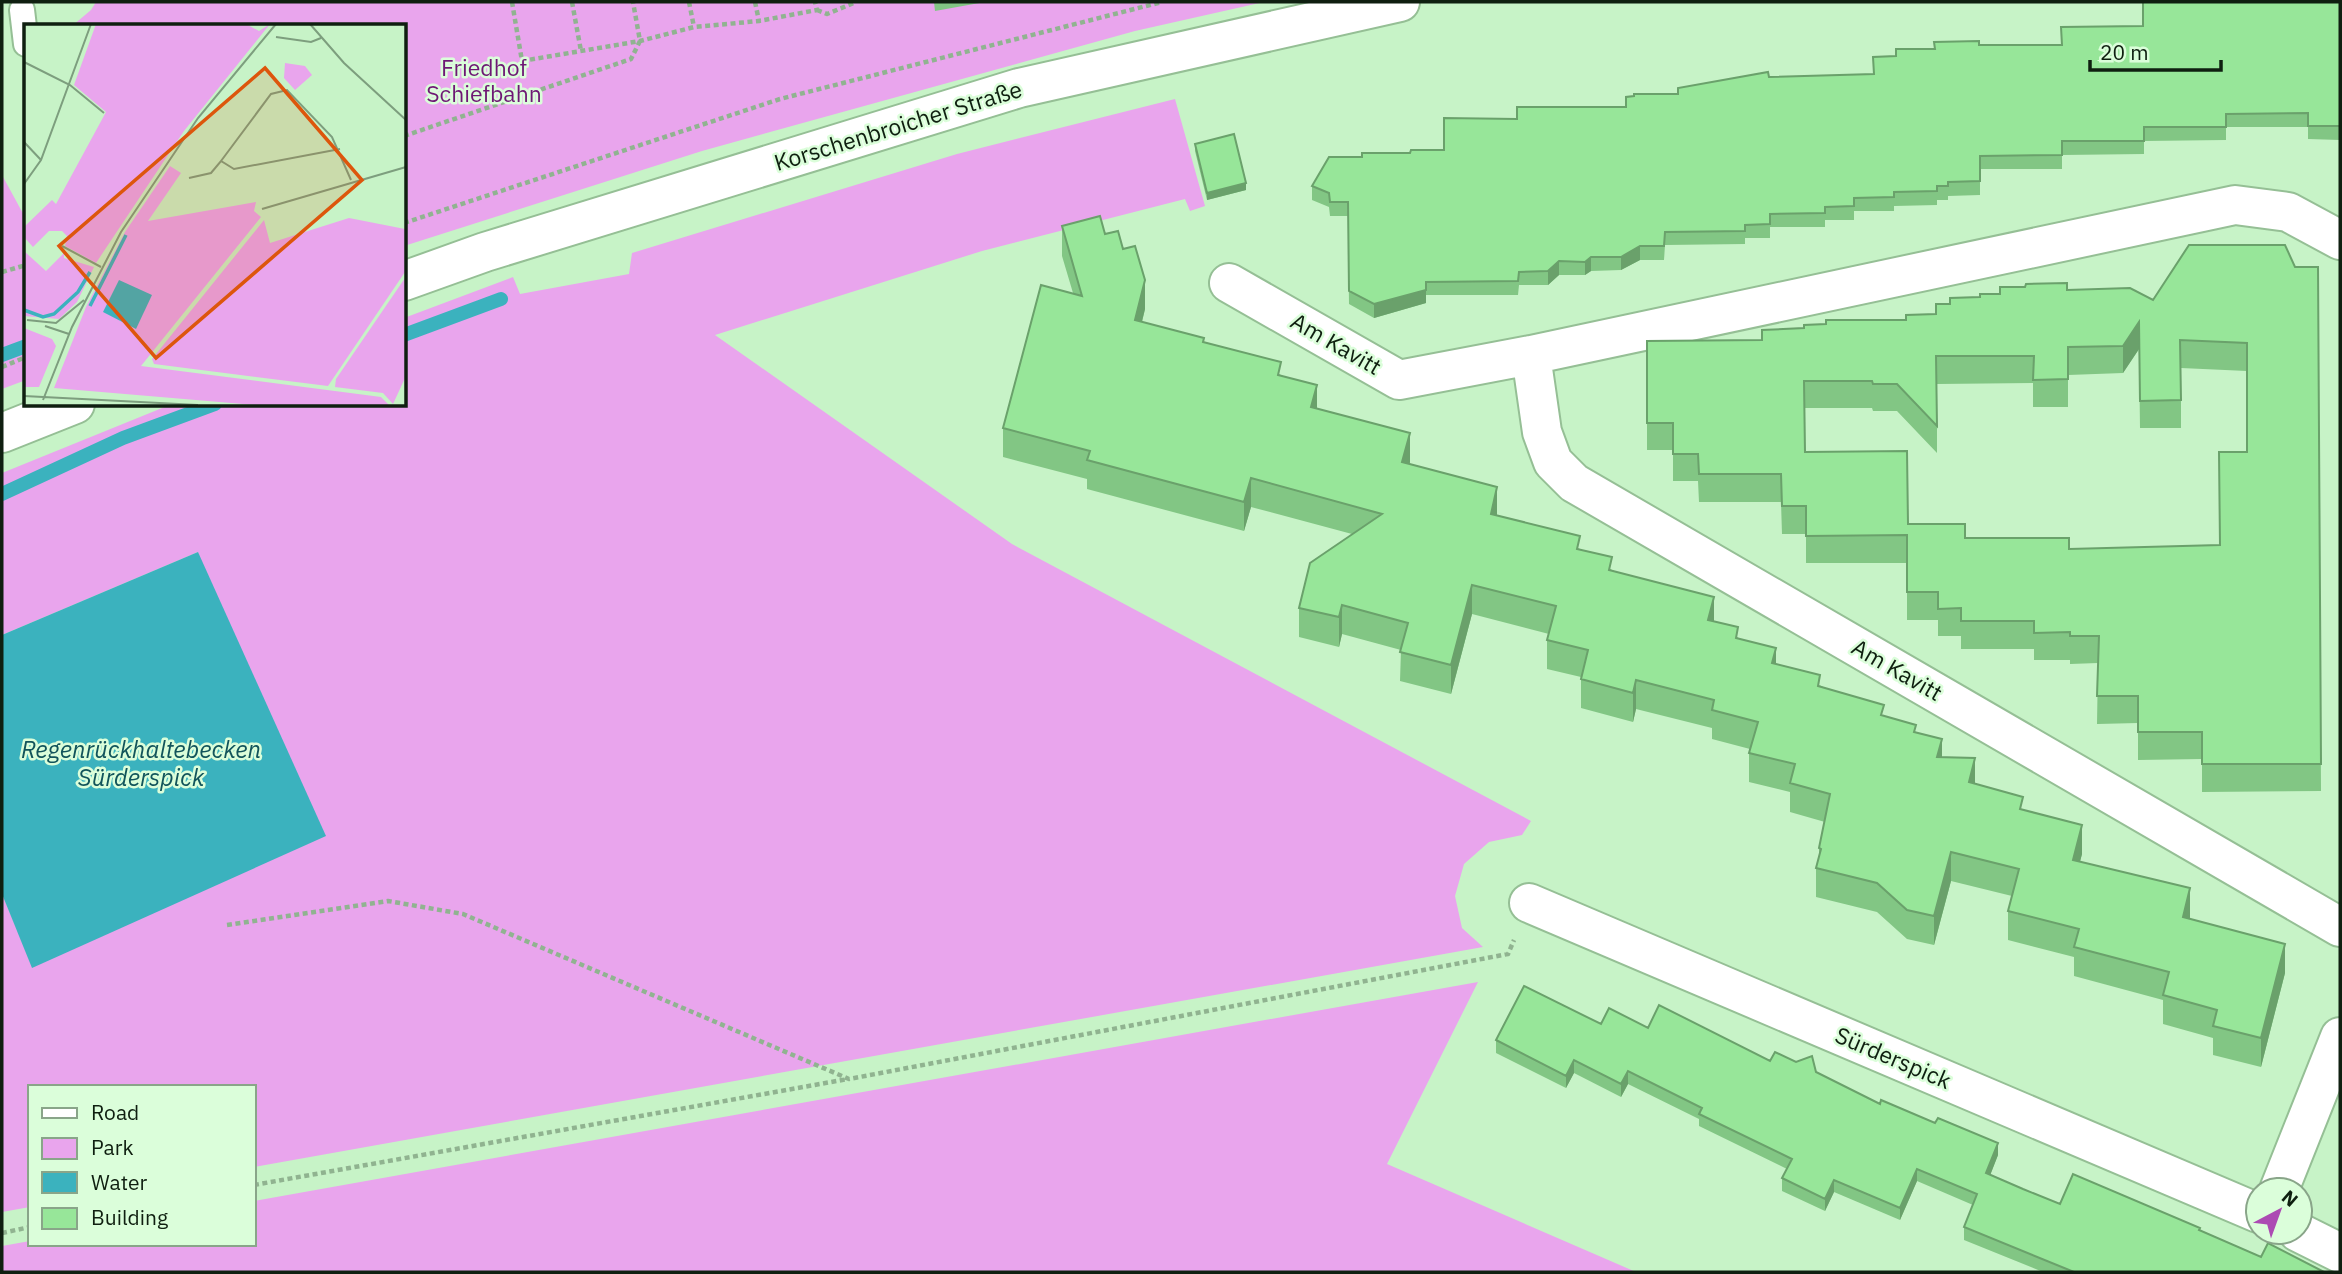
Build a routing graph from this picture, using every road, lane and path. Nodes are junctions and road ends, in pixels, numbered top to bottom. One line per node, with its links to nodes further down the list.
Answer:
1 (512, 2): 16 (path)
2 (572, 2): 16 (path)
3 (633, 2): 15 (path)
4 (689, 2): 14 (path)
5 (755, 2): 12 (path)
6 (816, 2): 11 (path)
7 (856, 2): 11 (path)
8 (1162, 2): 18 (path)
9 (1400, 2): 22 (street, Korschenbroicher Straße)
10 (22, 10): 13 (lane)
11 (817, 10): 12 (path)
12 (759, 21): 14 (path)
13 (24, 27)
14 (694, 27): 15 (path)
15 (640, 41): 16 (path); 17 (path)
16 (581, 51)
17 (406, 135)
18 (406, 222)
19 (2339, 239): 24 (street, Am Kavitt)
20 (24, 266): 21 (path)
21 (2, 272)
22 (406, 280)
23 (1229, 283): 24 (street, Am Kavitt)
24 (1531, 355): 31 (street, Am Kavitt)
25 (24, 359): 26 (path)
26 (2, 367)
27 (70, 406): 28 (street)
28 (2, 433)
29 (1529, 904): 33 (path); 36 (street, Sürderspick)
30 (227, 925): 33 (path)
31 (2340, 927)
32 (2340, 1037): 34 (street)
33 (849, 1079): 35 (path)
34 (2285, 1176)
35 (256, 1185)
36 (2244, 1207)
37 (28, 1227): 38 (path)
38 (2, 1233)
39 (2314, 1240): 40 (street)
40 (2340, 1253)

